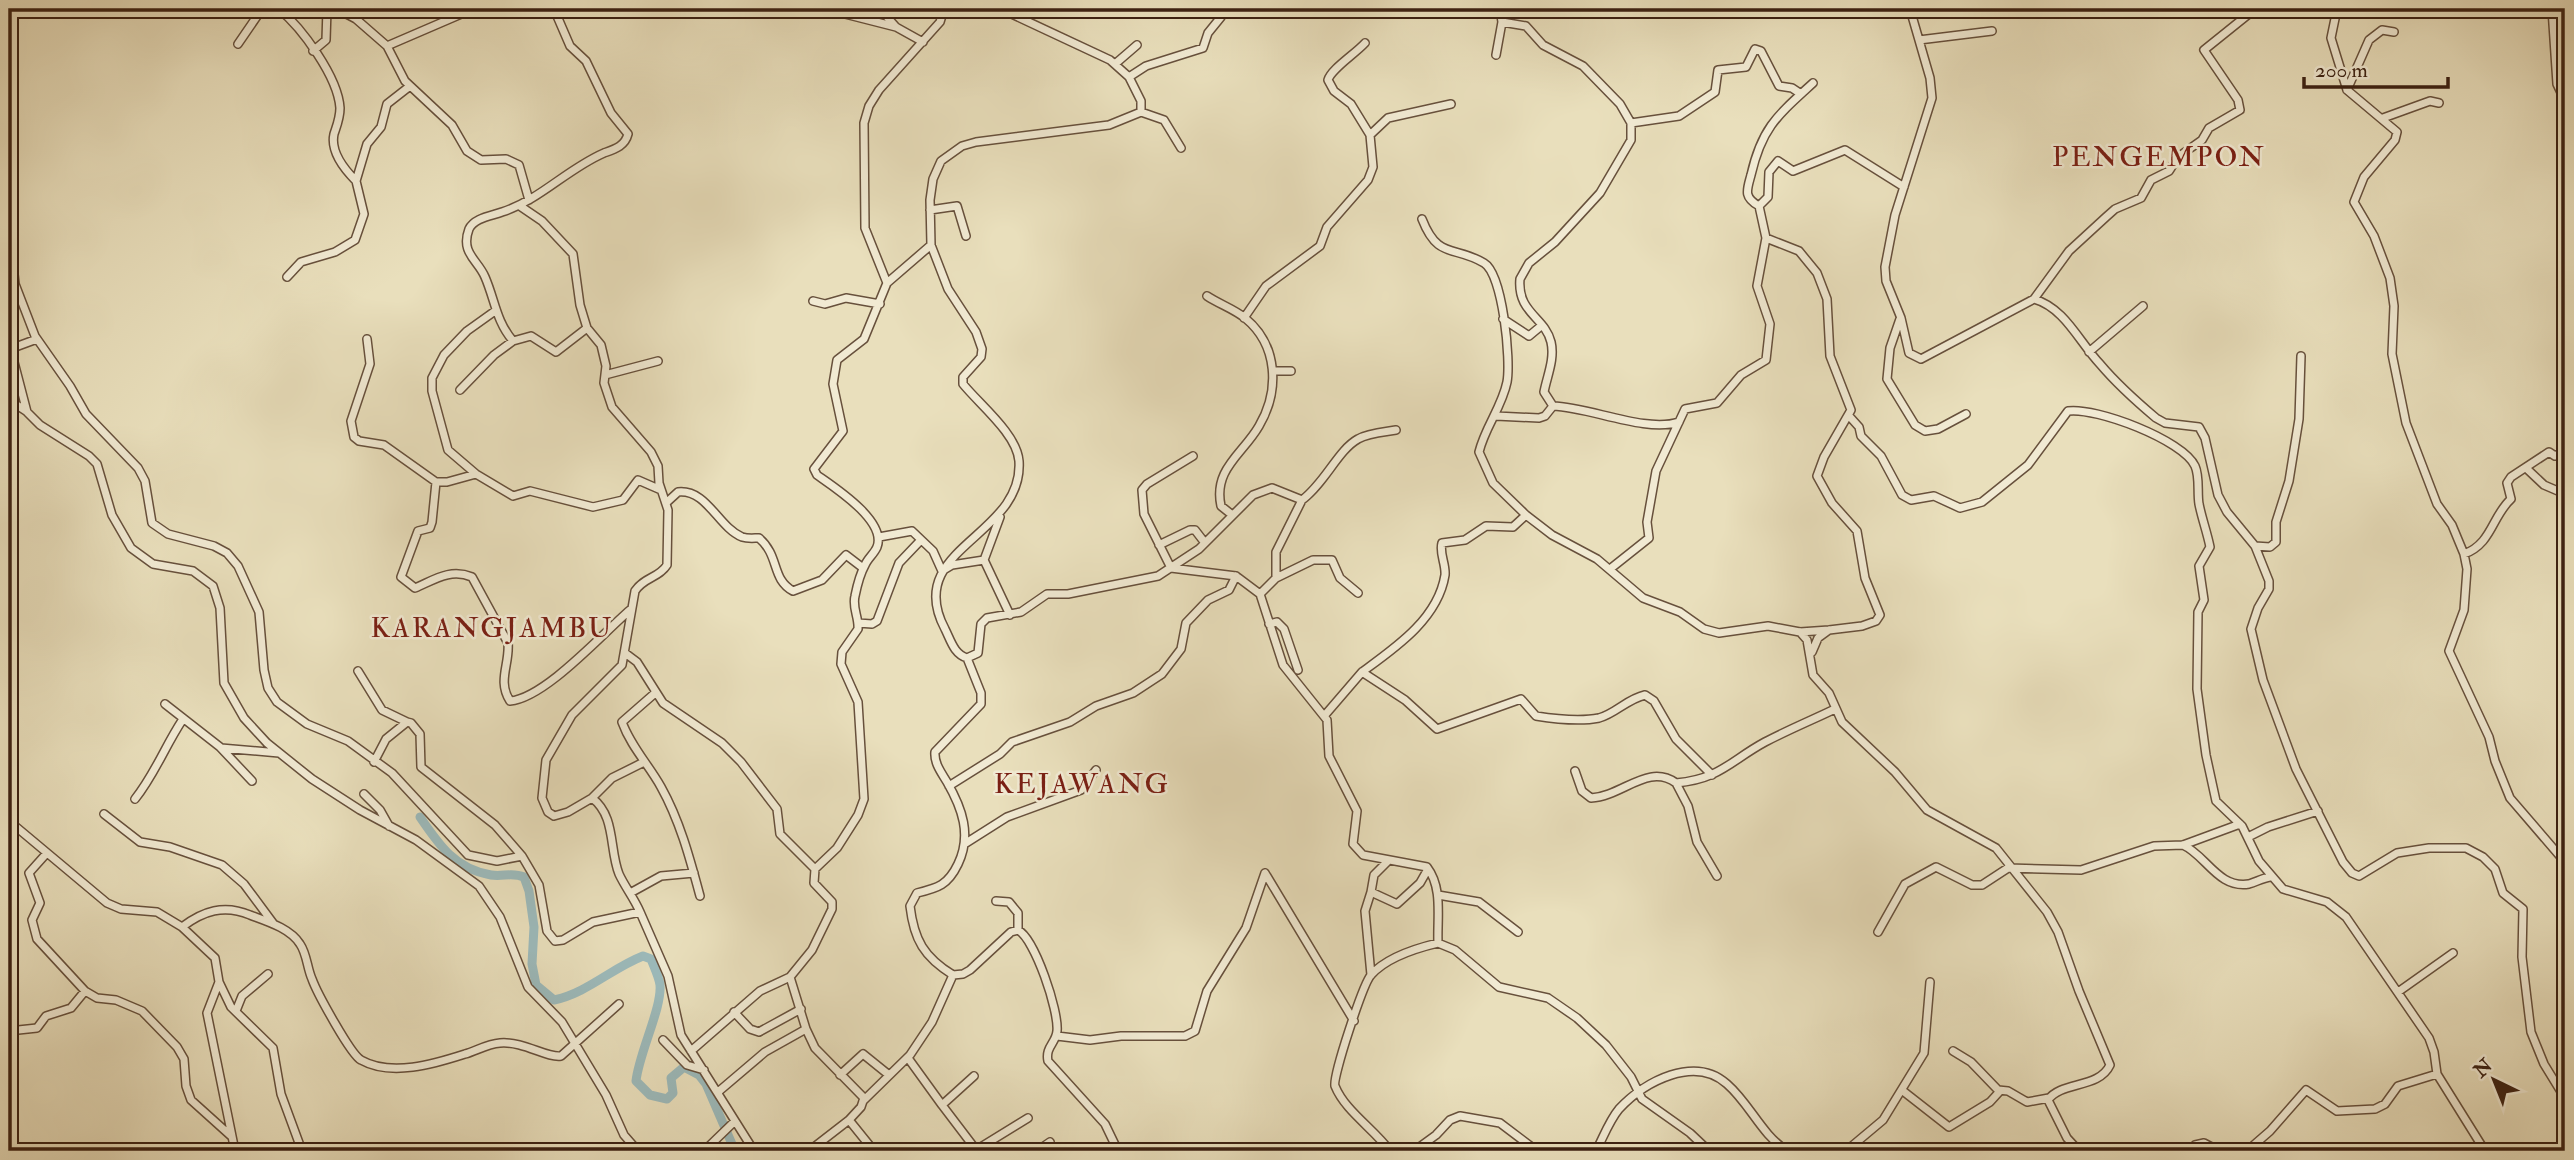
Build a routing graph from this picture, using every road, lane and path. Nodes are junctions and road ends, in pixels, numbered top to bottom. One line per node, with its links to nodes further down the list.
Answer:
1 (262, 9): 26 (street)
2 (279, 9): 29 (street)
3 (327, 9): 29 (street)
4 (337, 9): 28 (street)
5 (473, 9): 28 (street)
6 (554, 9): 47 (street)
7 (880, 9): 17 (street)
8 (893, 9): 17 (street)
9 (944, 9): 24 (street)
10 (1002, 9): 31 (street)
11 (1500, 9): 19 (street)
12 (1910, 9): 23 (street)
13 (2255, 9): 59 (street)
14 (2337, 9): 35 (street)
15 (2552, 9): 37 (street)
16 (845, 14): 20 (street)
17 (887, 15): 20 (street)
18 (1221, 17): 32 (street)
19 (1502, 22): 30 (street); 42 (street)
20 (896, 27): 24 (street)
21 (1992, 32): 23 (street)
22 (2394, 32): 35 (street)
23 (1919, 40): 46 (street)
24 (923, 42): 57 (street)
25 (1365, 43): 43 (street)
26 (238, 44)
27 (1137, 45): 31 (street)
28 (387, 46): 34 (street)
29 (313, 51): 45 (street)
30 (1496, 55)
31 (1115, 64): 32 (street)
32 (1129, 77): 40 (street)
33 (1813, 83): 36 (street)
34 (410, 86): 45 (street); 47 (street)
35 (2347, 90): 41 (street)
36 (1801, 94): 42 (street); 48 (street)
37 (2565, 101)
38 (2439, 103): 41 (street)
39 (1451, 104): 43 (street)
40 (1141, 112): 44 (street); 50 (street)
41 (2383, 118): 107 (street)
42 (1632, 122): 67 (street)
43 (1370, 135): 64 (street)
44 (1181, 148)
45 (356, 181): 56 (street)
46 (1904, 187): 48 (street); 65 (street)
47 (529, 200): 49 (street)
48 (1759, 205): 54 (street)
49 (520, 206): 63 (street); 68 (street)
50 (930, 210): 53 (street); 55 (street)
51 (1422, 219): 66 (street)
52 (9, 226): 70 (street)
53 (966, 236)
54 (1766, 239): 85 (street); 86 (street)
55 (931, 245): 57 (street); 101 (street)
56 (287, 277)
57 (889, 281): 61 (street)
58 (1207, 296): 64 (street)
59 (2034, 299): 65 (street); 73 (street)
60 (813, 301): 61 (street)
61 (880, 304): 102 (street)
62 (2143, 306): 73 (street)
63 (495, 311): 71 (street); 93 (street)
64 (1244, 318): 76 (street)
65 (1901, 318): 83 (street)
66 (1503, 319): 67 (street); 84 (street)
67 (1541, 326): 81 (street)
68 (587, 328): 71 (street); 78 (street)
69 (367, 339): 94 (street)
70 (34, 341): 72 (street); 137 (street)
71 (513, 341): 79 (street)
72 (9, 346): 82 (street)
73 (2089, 352): 87 (street)
74 (2301, 356): 106 (street)
75 (659, 361): 78 (street)
76 (1273, 371): 77 (street); 99 (street)
77 (1291, 371)
78 (605, 375): 95 (street)
79 (460, 390)
80 (9, 400): 82 (street)
81 (1553, 406): 84 (street); 86 (street)
82 (27, 412): 136 (street)
83 (1966, 414)
84 (1496, 416): 100 (street)
85 (1850, 417): 89 (street); 121 (street)
86 (1679, 422): 111 (street)
87 (2165, 423): 89 (street); 106 (street)
88 (1396, 430): 97 (street)
89 (2158, 437): 151 (street)
90 (2565, 451): 92 (street)
91 (1194, 456): 105 (street)
92 (2526, 468): 96 (street); 107 (street)
93 (476, 474): 94 (street); 95 (street)
94 (436, 482): 117 (street)
95 (661, 490): 98 (street)
96 (2565, 494)
97 (1302, 500): 99 (street); 114 (street)
98 (666, 503): 109 (street); 117 (street)
99 (1231, 514): 104 (street)
100 (1526, 515): 111 (street); 128 (street)
101 (1000, 516): 108 (street); 112 (street)
102 (878, 537): 103 (street); 109 (street)
103 (920, 541): 112 (street); 119 (street)
104 (1205, 543): 105 (street); 110 (street)
105 (1159, 545): 110 (street)
106 (2255, 545): 148 (street)
107 (2464, 554): 159 (street)
108 (984, 560): 112 (street); 118 (street)
109 (863, 568): 119 (street)
110 (1171, 568): 113 (street); 118 (street)
111 (1610, 569): 122 (street)
112 (942, 571): 124 (street)
113 (1236, 576): 116 (street); 144 (street)
114 (1276, 578): 115 (street); 116 (street)
115 (1358, 593)
116 (1260, 594): 120 (street)
117 (630, 610): 123 (street)
118 (1010, 615): 124 (street)
119 (858, 622): 161 (street)
120 (1269, 624): 126 (street); 132 (street)
121 (1829, 630): 122 (street); 125 (street)
122 (1800, 632): 125 (street)
123 (625, 653): 129 (street); 146 (street)
124 (967, 658): 144 (street)
125 (1810, 660): 131 (street)
126 (1298, 670)
127 (358, 671): 134 (street)
128 (1362, 672): 132 (street); 141 (street)
129 (654, 694): 138 (street); 161 (street)
130 (165, 704): 133 (street)
131 (1835, 709): 141 (street); 160 (street)
132 (1325, 715): 158 (street)
133 (183, 719): 135 (street); 147 (street)
134 (407, 722): 137 (street); 157 (street)
135 (220, 747): 136 (street); 142 (street)
136 (280, 753): 152 (street)
137 (374, 762): 157 (street)
138 (642, 763): 146 (street); 163 (street)
139 (1096, 770): 154 (street)
140 (1575, 771): 143 (street)
141 (1712, 775): 143 (street)
142 (252, 781)
143 (1676, 783): 164 (street)
144 (949, 786): 154 (street)
145 (364, 794): 152 (street)
146 (592, 798): 166 (street)
147 (135, 799)
148 (2318, 811): 153 (street); 211 (street)
149 (104, 814): 172 (street)
150 (9, 821): 156 (street)
151 (2240, 824): 153 (street); 155 (street)
152 (389, 826): 196 (street)
153 (2248, 837): 165 (street)
154 (967, 843): 180 (street)
155 (2183, 845): 160 (street); 165 (street)
156 (46, 854): 173 (street); 185 (street)
157 (522, 856): 171 (street)
158 (1388, 861): 162 (street); 167 (street)
159 (2565, 862)
160 (2013, 868): 176 (street); 209 (street)
161 (815, 869): 182 (street)
162 (1428, 869): 167 (street); 168 (street)
163 (694, 873): 166 (street); 169 (street)
164 (1717, 876)
165 (2270, 877): 186 (street)
166 (632, 892): 171 (street)
167 (1371, 892): 181 (street)
168 (1438, 895): 175 (street); 177 (street)
169 (700, 896)
170 (996, 901): 174 (street)
171 (640, 912): 197 (street)
172 (273, 924): 173 (street); 196 (street)
173 (182, 927): 183 (street)
174 (1018, 930): 180 (street); 194 (street)
175 (1518, 932)
176 (1878, 932)
177 (1438, 943): 181 (street); 208 (street)
178 (2453, 954): 186 (street)
179 (268, 974): 189 (street)
180 (953, 975): 199 (street)
181 (1371, 975): 191 (street)
182 (790, 977): 188 (street); 190 (street)
183 (219, 982): 189 (street); 217 (street)
184 (1930, 982): 205 (street)
185 (85, 990): 193 (street); 217 (street)
186 (2398, 992): 201 (street)
187 (619, 1004): 196 (street)
188 (801, 1009): 190 (street); 192 (street)
189 (236, 1011): 222 (street)
190 (734, 1012): 197 (street)
191 (1354, 1021): 194 (street); 232 (street)
192 (806, 1029): 203 (street); 207 (street)
193 (9, 1031)
194 (1057, 1036): 231 (street)
195 (663, 1040): 200 (street)
196 (576, 1045): 220 (street)
197 (691, 1051): 200 (street)
198 (1953, 1051): 206 (street)
199 (908, 1058): 202 (street); 212 (street)
200 (704, 1070): 207 (street)
201 (2437, 1074): 243 (street); 244 (street)
202 (889, 1075): 203 (street); 210 (street)
203 (840, 1076): 210 (street)
204 (974, 1076): 212 (street)
205 (1903, 1091): 206 (street); 238 (street)
206 (2000, 1091): 209 (street)
207 (718, 1092): 214 (street)
208 (1638, 1093): 235 (street); 236 (street); 237 (street)
209 (2049, 1098): 219 (street)
210 (863, 1101): 215 (street)
211 (2565, 1101): 216 (street)
212 (942, 1105): 229 (street)
213 (1028, 1118): 229 (street)
214 (735, 1121): 225 (street); 226 (street)
215 (849, 1121): 227 (street); 228 (street)
216 (2565, 1125)
217 (231, 1136): 221 (street)
218 (1050, 1142): 230 (street)
219 (2071, 1143): 239 (street); 240 (street)
220 (632, 1145): 223 (street); 224 (street)
221 (235, 1151)
222 (302, 1151)
223 (622, 1151)
224 (638, 1151)
225 (704, 1151)
226 (754, 1151)
227 (809, 1151)
228 (874, 1151)
229 (976, 1151)
230 (1038, 1151)
231 (1118, 1151)
232 (1390, 1151)
233 (1414, 1151): 234 (street)
234 (1537, 1151)
235 (1595, 1151)
236 (1709, 1151)
237 (1787, 1151)
238 (1846, 1151)
239 (2059, 1151)
240 (2078, 1151)
241 (2189, 1151): 242 (street)
242 (2219, 1151)
243 (2247, 1151)
244 (2485, 1151)

